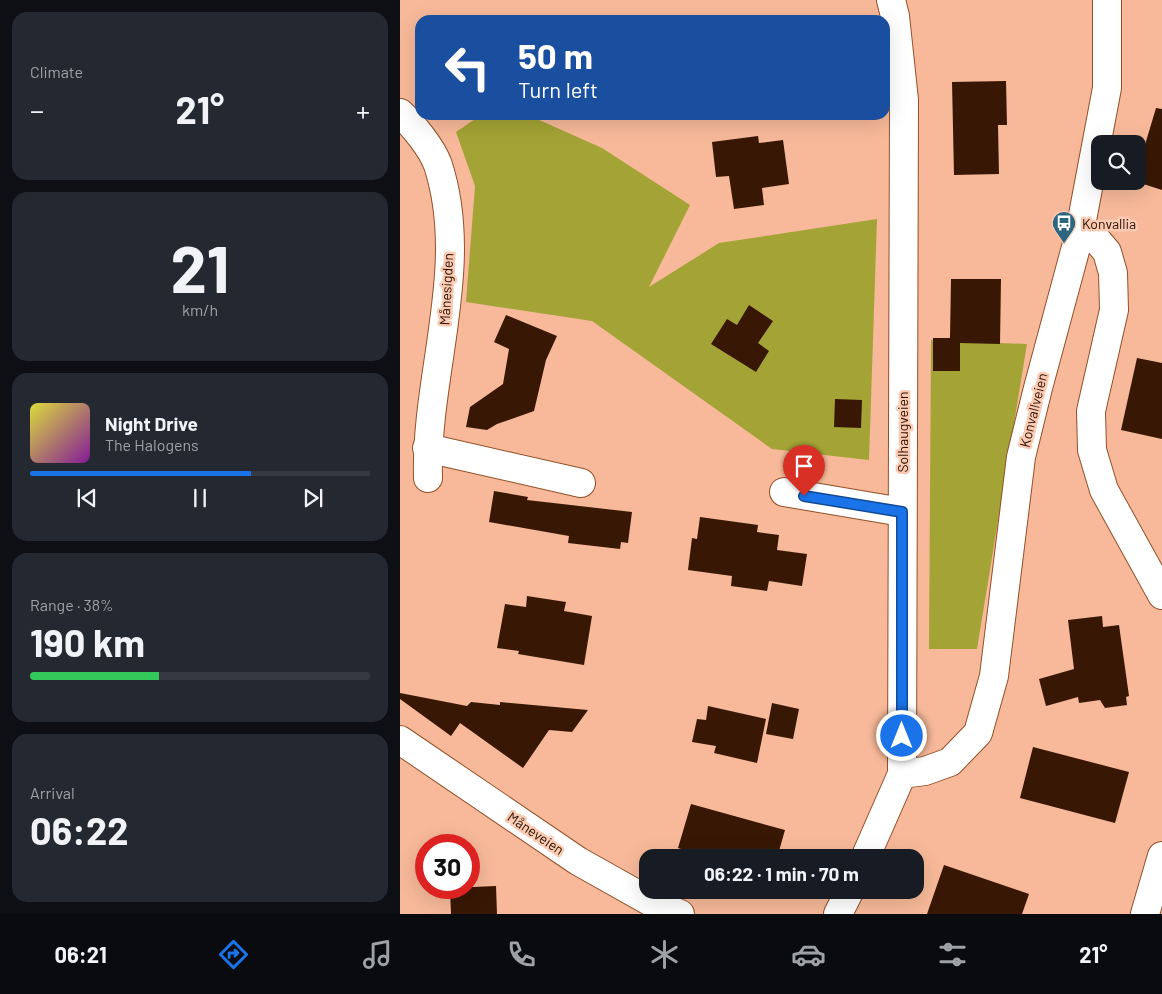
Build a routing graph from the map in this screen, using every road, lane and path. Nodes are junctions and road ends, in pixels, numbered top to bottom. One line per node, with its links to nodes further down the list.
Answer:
1 (891, 0): 9 (street, Solhaugveien)
2 (1107, 0): 4 (street, Konvallveien)
3 (400, 113): 5 (street, Månesigden)
4 (1079, 236): 10 (street); 12 (street, Konvallveien)
5 (427, 448): 6 (street, Månesigden); 7 (street)
6 (428, 478)
7 (581, 483)
8 (784, 492): 9 (street)
9 (902, 512): 12 (street, Solhaugveien)
10 (1162, 595)
11 (400, 740): 16 (street, Måneveien)
12 (902, 774): 13 (street, Solhaugveien)
13 (870, 849)
14 (1162, 856): 18 (street)
15 (846, 899): 17 (street)
16 (680, 914)
17 (838, 914)
18 (1145, 914)

